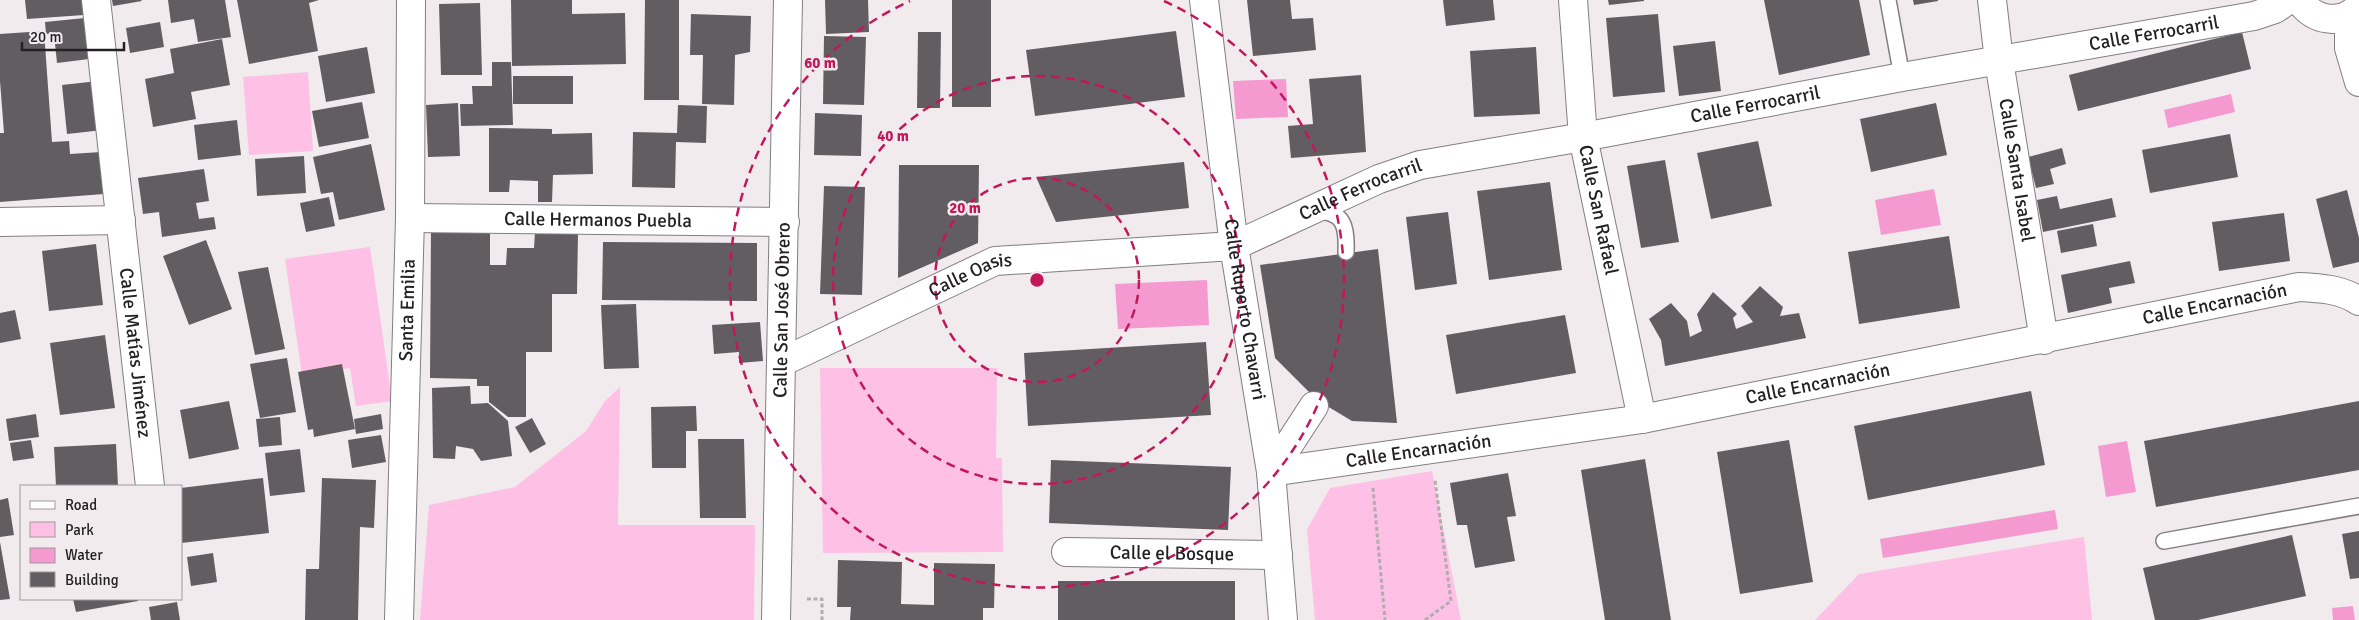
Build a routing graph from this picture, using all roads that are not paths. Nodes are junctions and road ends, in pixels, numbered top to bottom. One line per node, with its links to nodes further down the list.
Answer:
1 (96, 0): 17 (street, Calle Matías Jiménez)
2 (411, 0): 16 (street, Santa Emilia)
3 (788, 0): 19 (street, Calle San José Obrero)
4 (1204, 0): 20 (street, Calle Ruperto Chavarri)
5 (1574, 0): 14 (street, Calle San Rafael)
6 (1888, 0): 12 (lane)
7 (1992, 0): 11 (street, Calle Santa Isabel)
8 (2288, 0): 11 (street, Calle Ferrocarril)
9 (2299, 0): 10 (street)
10 (2354, 11): 13 (street)
11 (1999, 61): 12 (street, Calle Ferrocarril); 23 (street, Calle Santa Isabel)
12 (1902, 77): 14 (street, Calle Ferrocarril)
13 (2359, 82)
14 (1583, 138): 15 (street, Calle Ferrocarril); 26 (street, Calle San Rafael)
15 (1307, 211): 20 (street, Calle Ferrocarril); 21 (lane)
16 (410, 218): 19 (street, Calle Hermanos Puebla); 33 (street, Santa Emilia)
17 (121, 220): 18 (street); 28 (street, Calle Matías Jiménez)
18 (0, 222)
19 (785, 222): 24 (street, Calle San José Obrero)
20 (1234, 246): 24 (street, Calle Oasis); 27 (street, Calle Ruperto Chavarri)
21 (1346, 252)
22 (2359, 301): 23 (street, Calle Encarnación)
23 (2044, 340): 26 (street, Calle Encarnación)
24 (782, 362): 34 (street, Calle San José Obrero)
25 (1314, 406): 27 (street)
26 (1642, 419): 27 (street, Calle Encarnación)
27 (1271, 472): 32 (street, Calle Ruperto Chavarri)
28 (150, 485)
29 (2359, 506): 30 (lane)
30 (2164, 541)
31 (1066, 552): 32 (street, Calle el Bosque)
32 (1278, 555): 35 (street, Calle Ruperto Chavarri)
33 (399, 620)
34 (776, 620)
35 (1283, 620)

